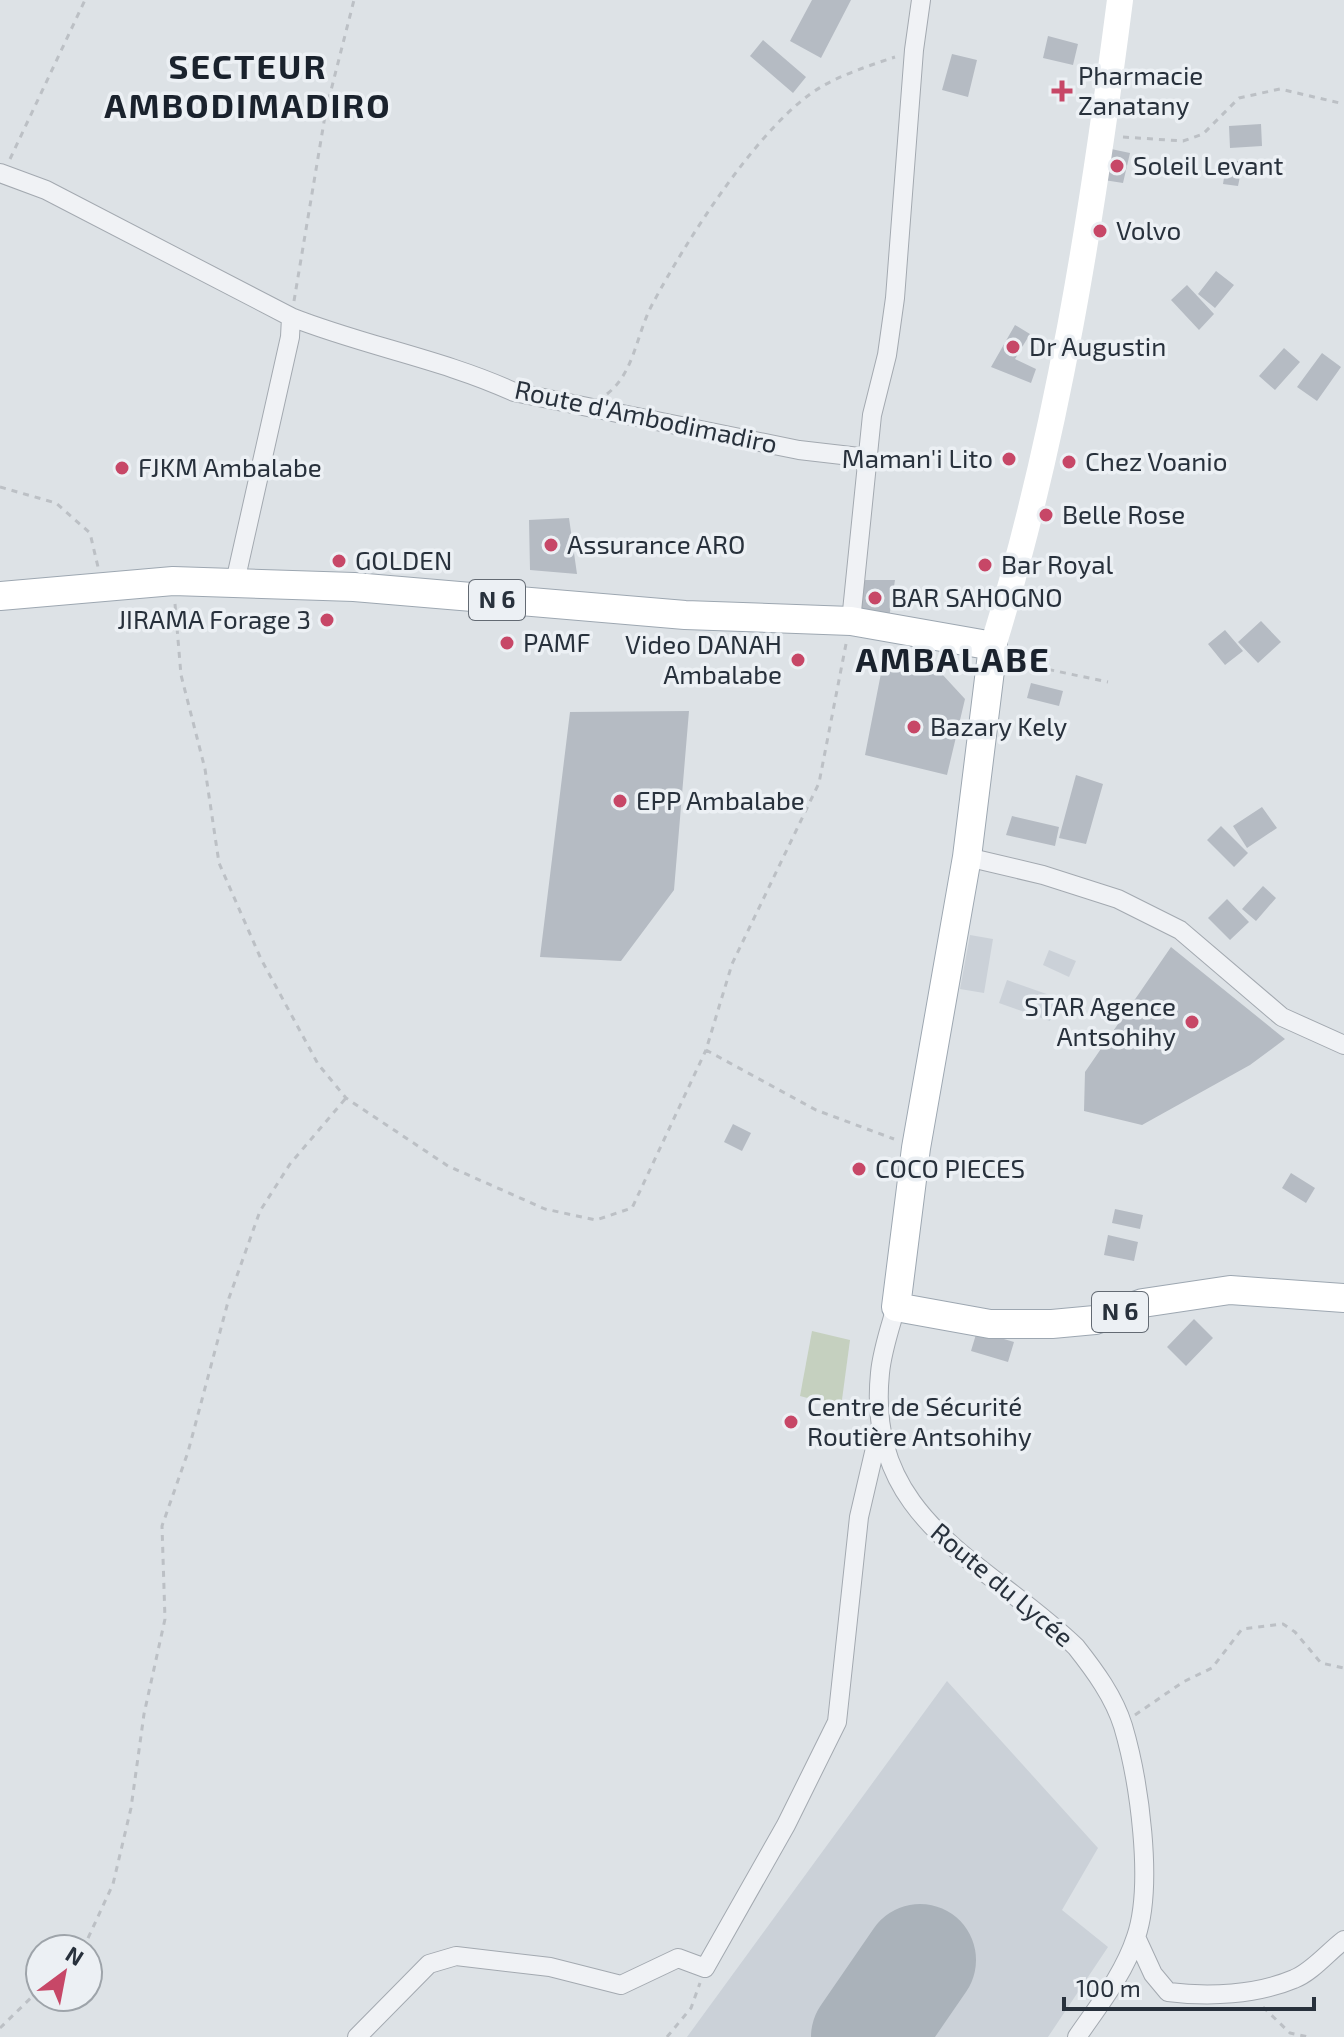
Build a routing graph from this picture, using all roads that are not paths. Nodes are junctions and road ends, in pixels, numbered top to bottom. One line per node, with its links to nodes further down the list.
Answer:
1 (921, 0): 5 (street)
2 (1120, 0): 9 (street)
3 (1, 175): 4 (street, Route d'Ambodimadiro)
4 (291, 317): 5 (street, Route d'Ambodimadiro); 6 (street)
5 (868, 458): 8 (street)
6 (237, 574): 7 (main road, N 6); 8 (main road, N 6)
7 (0, 596)
8 (851, 621): 9 (main road, N 6)
9 (992, 652): 10 (main road)
10 (967, 857): 11 (street); 13 (main road)
11 (1344, 1045)
12 (1344, 1298): 13 (main road, N 6)
13 (896, 1307): 14 (street, Route du Lycée)
14 (879, 1431): 15 (street, Route du Lycée); 17 (street)
15 (1136, 1937): 16 (street); 18 (street, Route du Lycée)
16 (1344, 1940)
17 (357, 2037)
18 (1077, 2037)

